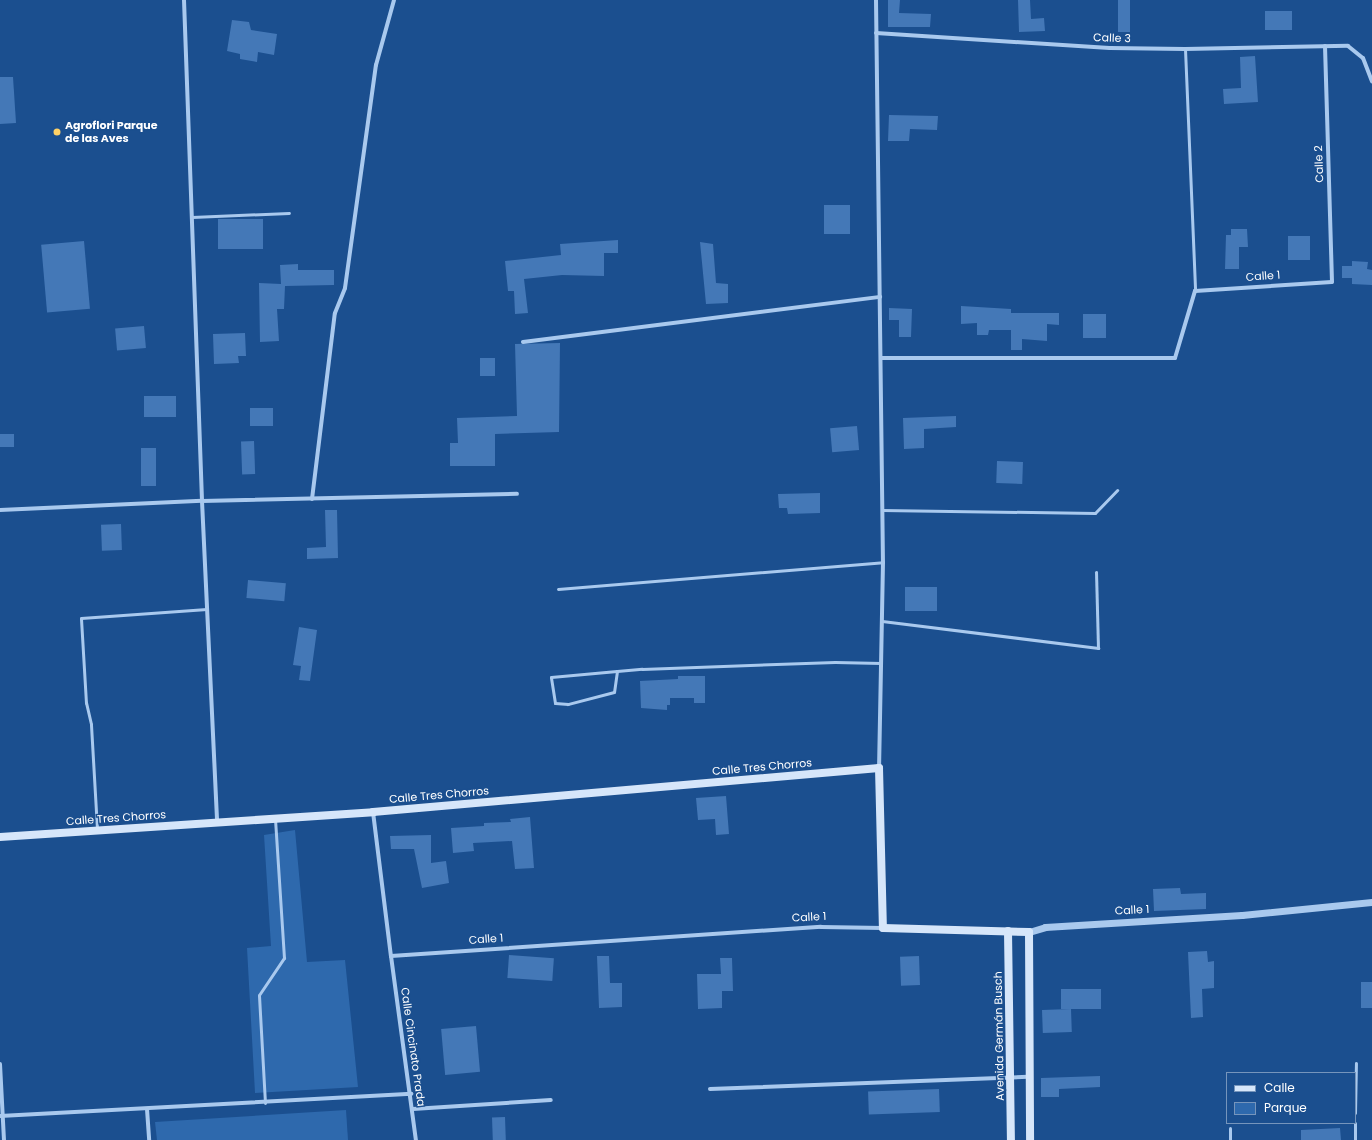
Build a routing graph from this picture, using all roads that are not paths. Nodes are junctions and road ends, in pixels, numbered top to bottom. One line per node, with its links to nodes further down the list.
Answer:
1 (184, 0): 9 (street)
2 (394, 0): 17 (street)
3 (876, 0): 4 (street)
4 (876, 33): 6 (street, Calle 3); 12 (street)
5 (1325, 46): 6 (street, Calle 3); 7 (street, Calle 3); 10 (street, Calle 2)
6 (1185, 49): 11 (lane)
7 (1372, 81)
8 (289, 213): 9 (lane)
9 (192, 217): 18 (street)
10 (1332, 282): 11 (street, Calle 1)
11 (1195, 291): 14 (street)
12 (880, 298): 13 (street); 14 (street)
13 (523, 342)
14 (882, 358): 20 (street)
15 (1116, 490): 20 (lane)
16 (517, 494): 17 (street)
17 (312, 499): 18 (street)
18 (202, 501): 19 (street); 24 (street)
19 (0, 510)
20 (882, 510): 21 (street)
21 (883, 562): 23 (lane); 25 (street)
22 (1096, 572): 25 (lane)
23 (558, 588)
24 (207, 609): 31 (street); 32 (lane)
25 (882, 621): 26 (street)
26 (881, 663): 27 (lane); 28 (street)
27 (617, 671): 27 (lane)
28 (879, 768): 29 (main road, Calle Tres Chorros); 35 (main road)
29 (373, 812): 30 (main road, Calle Tres Chorros); 38 (street)
30 (275, 818): 31 (main road, Calle Tres Chorros); 47 (lane)
31 (217, 821): 32 (main road, Calle Tres Chorros)
32 (97, 830): 33 (main road, Calle Tres Chorros)
33 (0, 838)
34 (1372, 902): 37 (street, Calle 1)
35 (883, 928): 36 (main road, Calle 1); 38 (street, Calle 1)
36 (1008, 931): 37 (main road, Calle 1); 43 (main road, Avenida Germán Busch)
37 (1029, 932): 42 (main road)
38 (391, 956): 45 (street, Calle Cincinato Prada)
39 (1356, 1063): 41 (lane)
40 (0, 1064): 50 (street)
41 (1356, 1072)
42 (1028, 1077): 43 (street); 57 (main road)
43 (1010, 1079): 44 (street); 56 (main road, Avenida Germán Busch)
44 (710, 1089)
45 (411, 1094): 47 (street); 49 (street, Calle Cincinato Prada)
46 (551, 1100): 49 (street)
47 (265, 1103): 48 (street)
48 (147, 1109): 50 (street); 54 (street)
49 (412, 1109): 55 (street, Calle Cincinato Prada)
50 (2, 1116): 53 (street)
51 (1355, 1124): 59 (lane)
52 (1230, 1128): 58 (lane)
53 (4, 1140)
54 (149, 1140)
55 (416, 1140)
56 (1011, 1140)
57 (1030, 1140)
58 (1230, 1140)
59 (1355, 1140)

